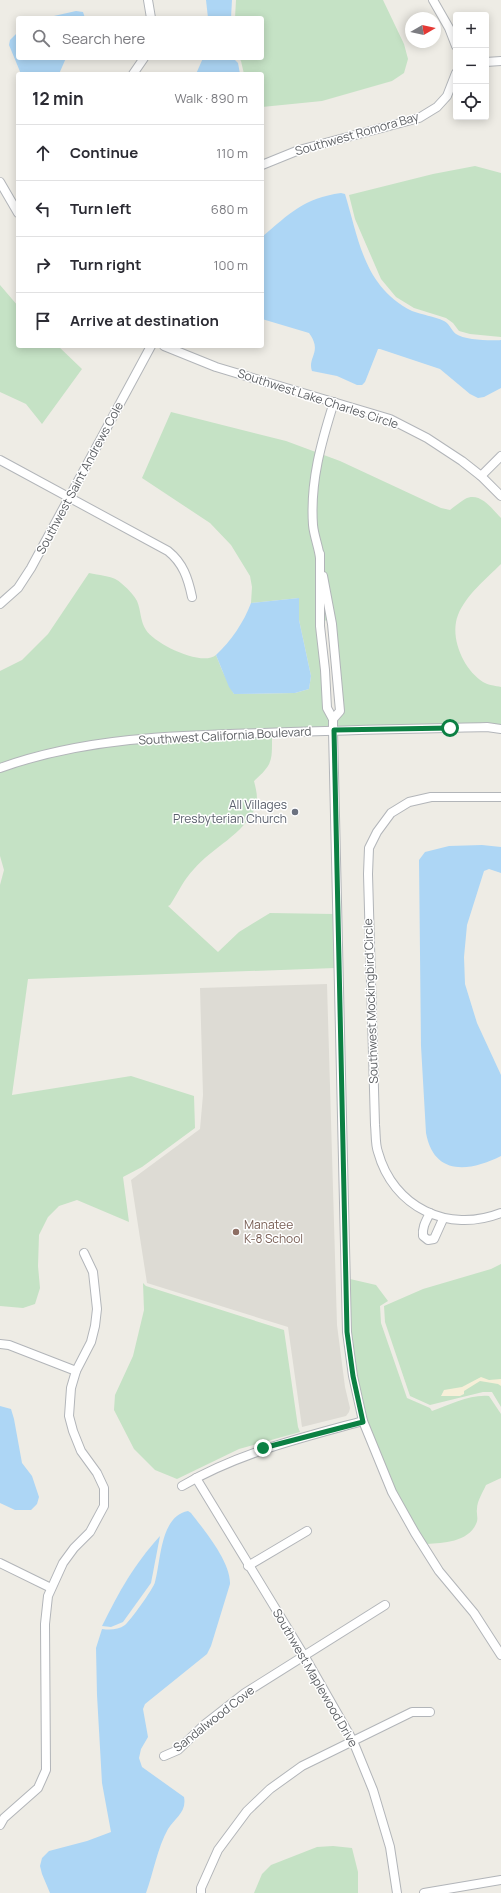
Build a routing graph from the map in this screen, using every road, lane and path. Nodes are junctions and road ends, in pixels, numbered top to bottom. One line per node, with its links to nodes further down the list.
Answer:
1 (148, 0): 3 (street)
2 (433, 0): 4 (street)
3 (151, 16)
4 (453, 38)
5 (143, 60): 8 (street)
6 (501, 61): 7 (street)
7 (489, 62)
8 (134, 72)
9 (453, 81): 10 (street, Southwest Romora Bay)
10 (264, 164)
11 (0, 182): 12 (street)
12 (16, 210)
13 (150, 348): 20 (street, Southwest Saint Andrews Cole)
14 (169, 348): 15 (street, Southwest Lake Charles Circle)
15 (334, 402): 18 (street, Southwest Lake Charles Circle); 21 (street)
16 (501, 456): 18 (street)
17 (0, 460): 20 (street)
18 (481, 476): 19 (street, Southwest Lake Charles Circle)
19 (501, 496)
20 (68, 498): 22 (street); 23 (street, Southwest Saint Andrews Cole)
21 (320, 554): 24 (street); 25 (street)
22 (192, 597)
23 (0, 604)
24 (333, 635): 25 (street); 26 (street)
25 (321, 637): 26 (street)
26 (333, 719): 28 (street)
27 (501, 728): 28 (street, Southwest California Boulevard)
28 (334, 730): 29 (street, Southwest California Boulevard); 37 (street)
29 (0, 768)
30 (501, 798): 31 (street, Southwest Mockingbird Circle)
31 (430, 1213): 33 (street, Southwest Mockingbird Circle); 33 (street)
32 (501, 1213): 33 (street, Southwest Mockingbird Circle)
33 (443, 1219)
34 (84, 1253): 36 (street)
35 (0, 1344): 36 (street)
36 (76, 1371): 43 (street)
37 (363, 1422): 38 (street); 45 (street)
38 (196, 1478): 39 (street); 42 (street, Southwest Maplewood Drive)
39 (182, 1486)
40 (307, 1531): 42 (street)
41 (0, 1563): 43 (street)
42 (248, 1566): 46 (street, Southwest Maplewood Drive)
43 (51, 1588): 50 (street)
44 (384, 1605): 46 (street, Sandalwood Cove)
45 (501, 1655)
46 (305, 1657): 48 (street, Southwest Maplewood Drive); 49 (street, Sandalwood Cove)
47 (430, 1712): 48 (street)
48 (353, 1741): 52 (street); 53 (street, Southwest Maplewood Drive)
49 (164, 1756)
50 (0, 1825)
51 (501, 1880): 54 (street)
52 (201, 1893)
53 (397, 1893)
54 (424, 1893)

